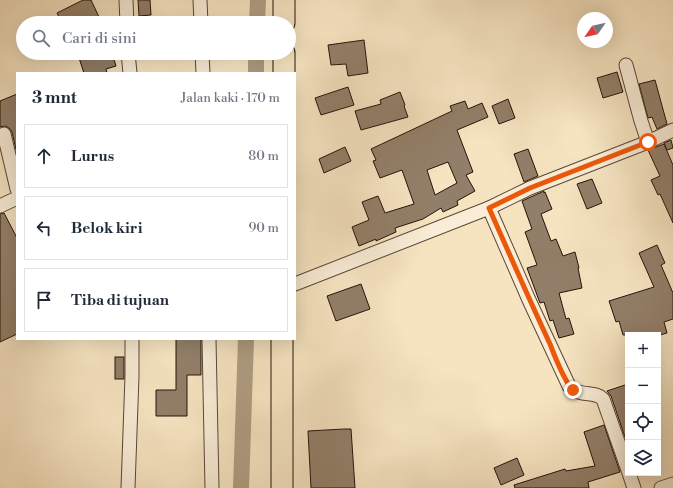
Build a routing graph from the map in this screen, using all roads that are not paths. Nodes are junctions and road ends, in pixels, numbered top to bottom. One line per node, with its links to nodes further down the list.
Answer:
1 (126, 0): 4 (street)
2 (200, 0): 5 (street)
3 (284, 0): 6 (main road)
4 (127, 16)
5 (201, 16)
6 (284, 16)
7 (129, 60): 11 (street)
8 (202, 60): 12 (street)
9 (284, 60): 13 (main road)
10 (626, 65): 16 (street)
11 (130, 72)
12 (203, 72)
13 (284, 72)
14 (673, 130): 16 (street)
15 (4, 134): 17 (street)
16 (648, 142): 20 (street)
17 (16, 185)
18 (16, 198): 19 (street)
19 (0, 206)
20 (489, 208): 21 (street); 25 (street)
21 (296, 284)
22 (132, 340): 28 (street)
23 (209, 340): 29 (street)
24 (282, 340): 30 (main road)
25 (625, 461)
26 (630, 476): 31 (street)
27 (673, 484): 32 (street)
28 (128, 488)
29 (212, 488)
30 (282, 488)
31 (634, 488)
32 (661, 488)

